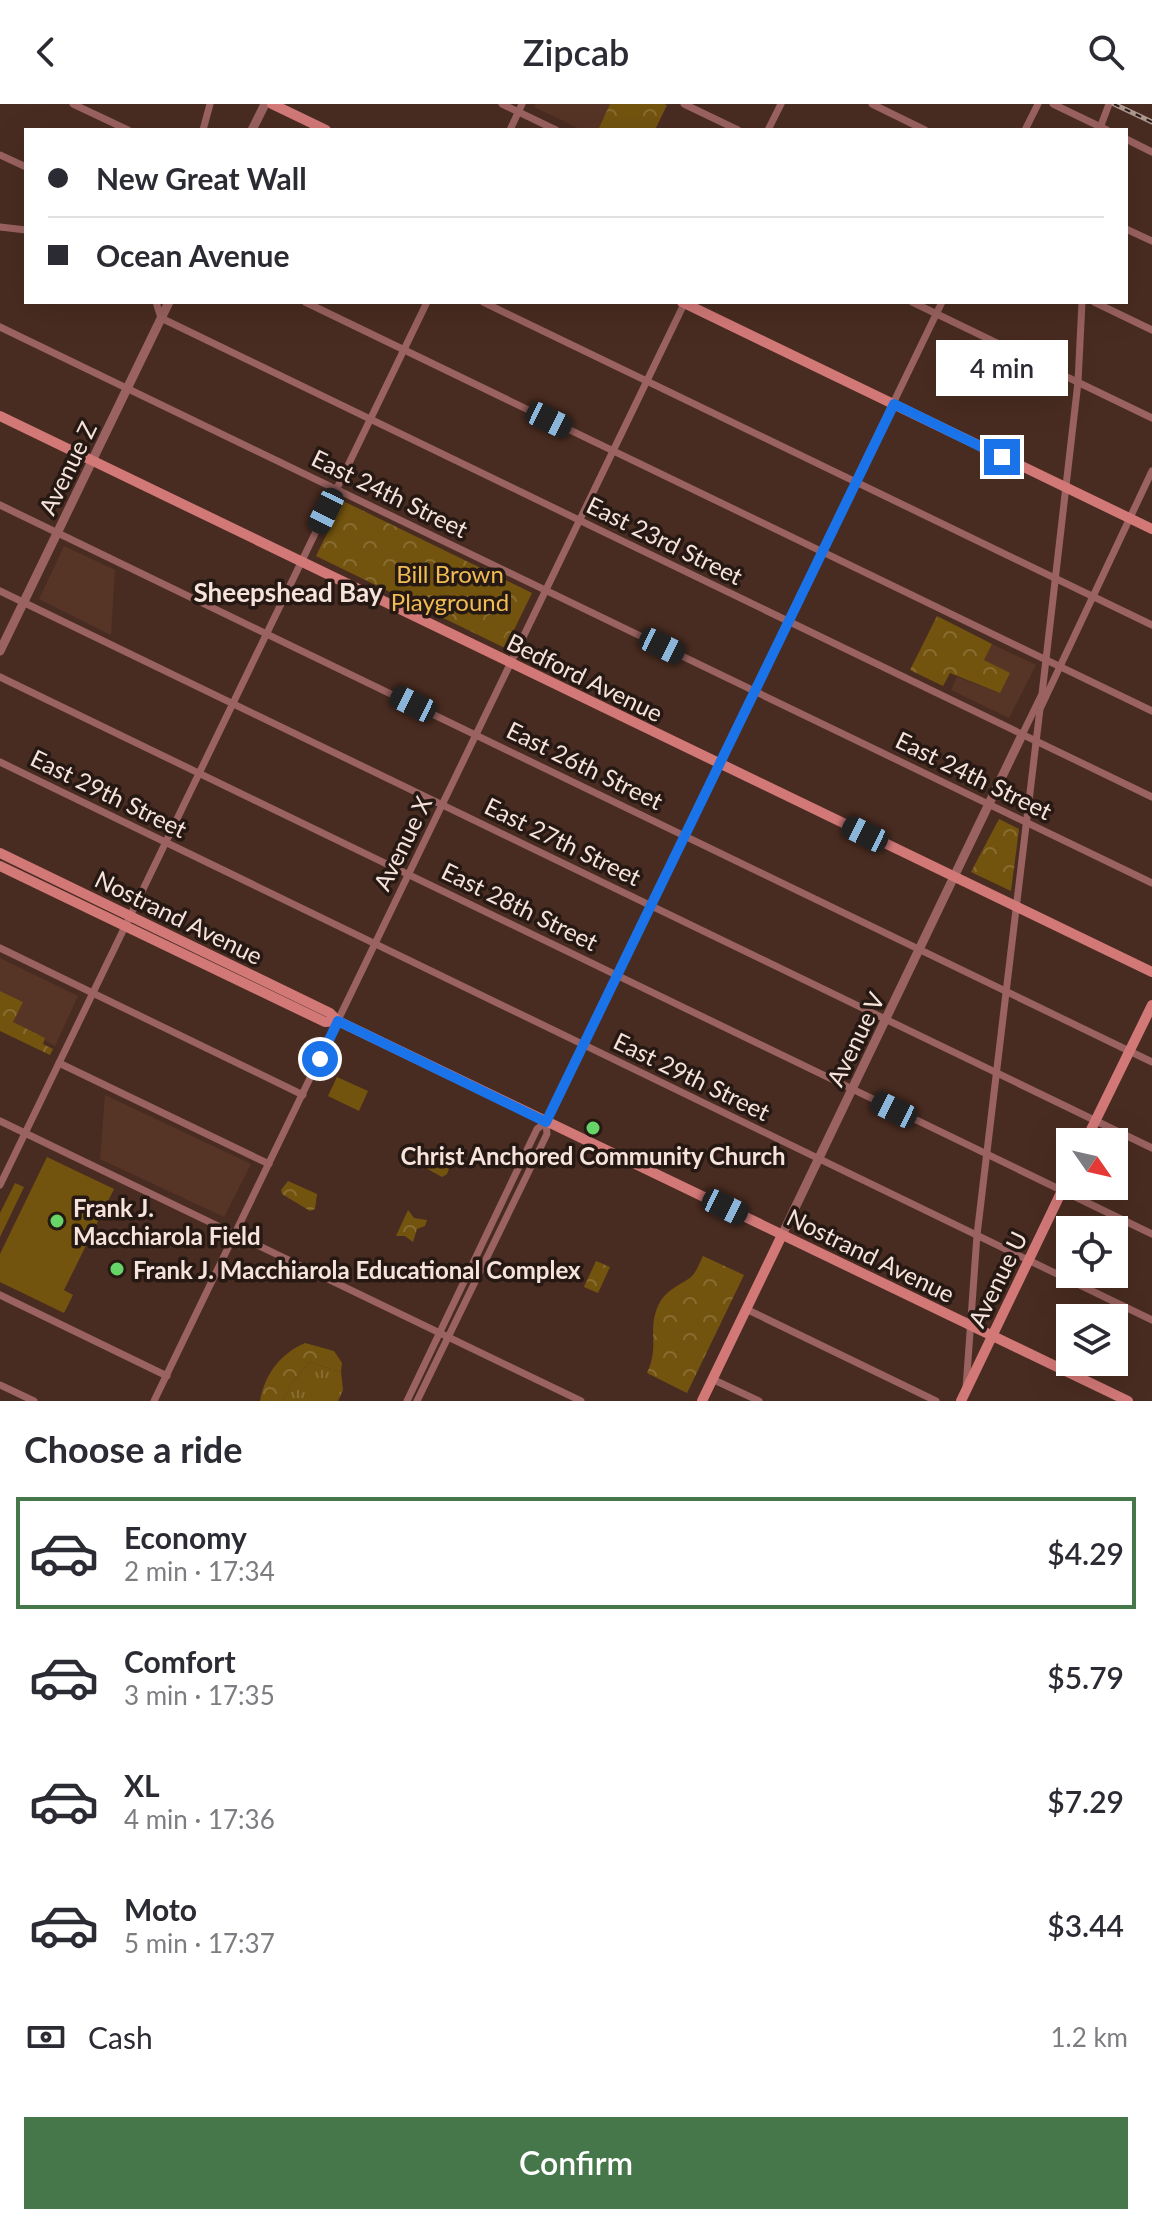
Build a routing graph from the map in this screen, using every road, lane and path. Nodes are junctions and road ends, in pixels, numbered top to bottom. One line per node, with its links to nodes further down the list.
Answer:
1 (73, 104): 13 (street)
2 (210, 104): 14 (street)
3 (265, 104): 15 (street)
4 (272, 104): 16 (main road)
5 (502, 104): 12 (street)
6 (684, 104): 19 (street)
7 (781, 104): 20 (street)
8 (872, 104): 21 (street)
9 (1038, 104): 22 (street)
10 (1053, 104): 23 (street)
11 (1109, 104): 24 (street)
12 (520, 108): 17 (street); 18 (street)
13 (124, 128)
14 (204, 128)
15 (253, 128)
16 (322, 128)
17 (511, 128)
18 (553, 128)
19 (734, 128)
20 (769, 128)
21 (921, 128)
22 (1026, 128)
23 (1100, 128)
24 (1102, 128)
25 (1128, 140): 26 (street)
26 (1152, 152)
27 (0, 155): 28 (street)
28 (24, 166)
29 (0, 227): 30 (street)
30 (24, 230)
31 (1128, 230): 32 (street)
32 (1152, 241)
33 (157, 304): 45 (street)
34 (168, 304): 45 (street, Avenue Z)
35 (309, 304): 48 (street)
36 (426, 304): 48 (street)
37 (487, 304): 49 (street)
38 (683, 304): 49 (street, Avenue X)
39 (688, 304): 52 (main road)
40 (916, 304): 44 (street)
41 (941, 304): 44 (street)
42 (1082, 304): 50 (street)
43 (1098, 304): 47 (street)
44 (937, 314): 50 (street); 52 (street)
45 (161, 318): 51 (street, Avenue Z); 55 (street, East 23rd Street)
46 (0, 327): 51 (street, East 24th Street)
47 (1152, 330)
48 (404, 350): 55 (street); 56 (street)
49 (647, 381): 56 (street, Avenue X); 59 (street)
50 (1078, 382): 54 (street); 60 (street)
51 (127, 388): 57 (street, Avenue Z); 61 (street, East 24th Street)
52 (894, 404): 59 (street); 60 (main road)
53 (0, 416): 57 (main road, Bedford Avenue)
54 (1152, 418)
55 (370, 419): 61 (street); 64 (street, East 23rd Street)
56 (613, 451): 64 (street, Avenue X); 67 (street)
57 (92, 460): 66 (street, Avenue Z); 68 (main road, Bedford Avenue)
58 (1152, 471): 63 (street)
59 (855, 482): 67 (street); 69 (street)
60 (1065, 487): 63 (main road); 69 (street)
61 (336, 489): 68 (street); 70 (street, East 24th Street)
62 (0, 505): 66 (street, East 26th Street)
63 (1129, 519): 65 (main road); 72 (street)
64 (579, 521): 70 (street, Avenue X); 74 (street, East 23rd Street)
65 (1152, 529)
66 (58, 533): 73 (street, Avenue Z); 76 (street, East 26th Street)
67 (822, 552): 74 (street); 78 (street)
68 (301, 562): 76 (street); 79 (main road, Bedford Avenue)
69 (1055, 579): 72 (street); 78 (street)
70 (546, 590): 79 (street, Avenue X); 82 (street, East 24th Street)
71 (0, 591): 73 (street, East 27th Street)
72 (1091, 596): 75 (street); 80 (street)
73 (24, 603): 77 (street, Avenue Z); 83 (street, East 27th Street)
74 (788, 622): 82 (street); 86 (street, East 23rd Street)
75 (1152, 625)
76 (266, 634): 83 (street); 85 (street, East 26th Street)
77 (0, 651)
78 (1045, 659): 80 (street); 86 (street, Avenue V)
79 (511, 663): 85 (street, Avenue X); 89 (main road, Bedford Avenue)
80 (1059, 666): 84 (street); 87 (street)
81 (0, 677): 90 (street, East 28th Street)
82 (754, 691): 89 (street); 93 (street, East 24th Street)
83 (233, 704): 90 (street); 92 (street, East 27th Street)
84 (1152, 711)
85 (476, 735): 92 (street, Avenue X); 95 (street, East 26th Street)
86 (1022, 735): 87 (street, East 23rd Street); 93 (street, Avenue V)
87 (1036, 742): 91 (street, East 23rd Street); 94 (street)
88 (0, 762): 96 (street, East 29th Street)
89 (719, 764): 95 (street); 100 (main road, Bedford Avenue)
90 (199, 773): 96 (street); 99 (street, East 28th Street)
91 (1152, 797)
92 (443, 805): 99 (street, Avenue X); 102 (street, East 27th Street)
93 (989, 805): 94 (street, East 24th Street); 100 (street, Avenue V)
94 (1027, 823): 101 (street, East 24th Street); 103 (street)
95 (684, 836): 102 (street); 108 (street, East 26th Street)
96 (165, 843): 104 (street); 106 (street, East 29th Street)
97 (0, 853): 104 (main road, Nostrand Avenue)
98 (0, 866): 105 (main road, Nostrand Avenue)
99 (409, 875): 106 (street, Avenue X); 110 (street, East 28th Street)
100 (955, 878): 103 (main road, Bedford Avenue); 108 (street, Avenue V)
101 (1152, 883)
102 (650, 906): 110 (street); 114 (street, East 27th Street)
103 (1016, 907): 109 (main road, Bedford Avenue); 111 (street)
104 (131, 914): 105 (street); 115 (main road, Nostrand Avenue)
105 (125, 926): 112 (street); 115 (main road, Nostrand Avenue)
106 (375, 945): 115 (street, Avenue X); 116 (street, East 29th Street)
107 (0, 948): 112 (street)
108 (920, 950): 111 (street, East 26th Street); 114 (street, Avenue V)
109 (1152, 972)
110 (617, 976): 116 (street); 121 (street, East 28th Street)
111 (1006, 991): 117 (street, East 26th Street); 120 (street)
112 (93, 993): 119 (street); 122 (street)
113 (1152, 1005): 117 (main road)
114 (886, 1020): 120 (street, East 27th Street); 121 (street, Avenue V)
115 (338, 1021): 122 (street, Avenue X); 125 (main road, Nostrand Avenue)
116 (583, 1045): 125 (street); 130 (street, East 29th Street)
117 (1129, 1051): 118 (street, East 26th Street); 124 (main road)
118 (1152, 1062)
119 (59, 1063): 127 (street); 131 (street)
120 (996, 1073): 124 (street, East 27th Street); 129 (street)
121 (853, 1090): 129 (street, East 28th Street); 130 (street, Avenue V)
122 (303, 1095): 131 (street, Avenue X)
123 (0, 1121): 127 (street)
124 (1095, 1121): 126 (main road); 128 (street, East 27th Street)
125 (546, 1122): 138 (main road, Nostrand Avenue); 145 (street); 147 (street)
126 (1092, 1128)
127 (25, 1134): 132 (street); 136 (street)
128 (1152, 1148)
129 (986, 1154): 133 (street, East 28th Street); 139 (street)
130 (819, 1160): 138 (street, Avenue V); 139 (street, East 29th Street)
131 (269, 1164): 136 (street, Avenue X)
132 (0, 1185)
133 (1056, 1187)
134 (1057, 1200): 140 (main road, Avenue U)
135 (1082, 1200): 137 (street, East 28th Street)
136 (235, 1234): 145 (street); 148 (street, Avenue X)
137 (1152, 1234)
138 (782, 1235): 142 (main road, Avenue V); 144 (main road, Nostrand Avenue)
139 (977, 1235): 140 (street, East 29th Street); 144 (street)
140 (1029, 1260): 143 (street, East 29th Street); 146 (main road, Avenue U)
141 (0, 1295): 148 (street)
142 (746, 1309): 149 (main road, Avenue V); 159 (street)
143 (1152, 1320)
144 (969, 1325): 146 (main road, Nostrand Avenue); 151 (street)
145 (439, 1332): 147 (street); 154 (street)
146 (993, 1336): 151 (main road, Avenue U); 161 (main road, Nostrand Avenue)
147 (448, 1337): 155 (street); 156 (street)
148 (167, 1376): 153 (street, Avenue X)
149 (712, 1379): 157 (main road, Avenue V); 158 (street)
150 (0, 1385): 152 (street)
151 (966, 1390): 160 (main road, Avenue U)
152 (34, 1401)
153 (154, 1401)
154 (407, 1401)
155 (417, 1401)
156 (581, 1401)
157 (702, 1401)
158 (759, 1401)
159 (936, 1401)
160 (961, 1401)
161 (1128, 1401)

